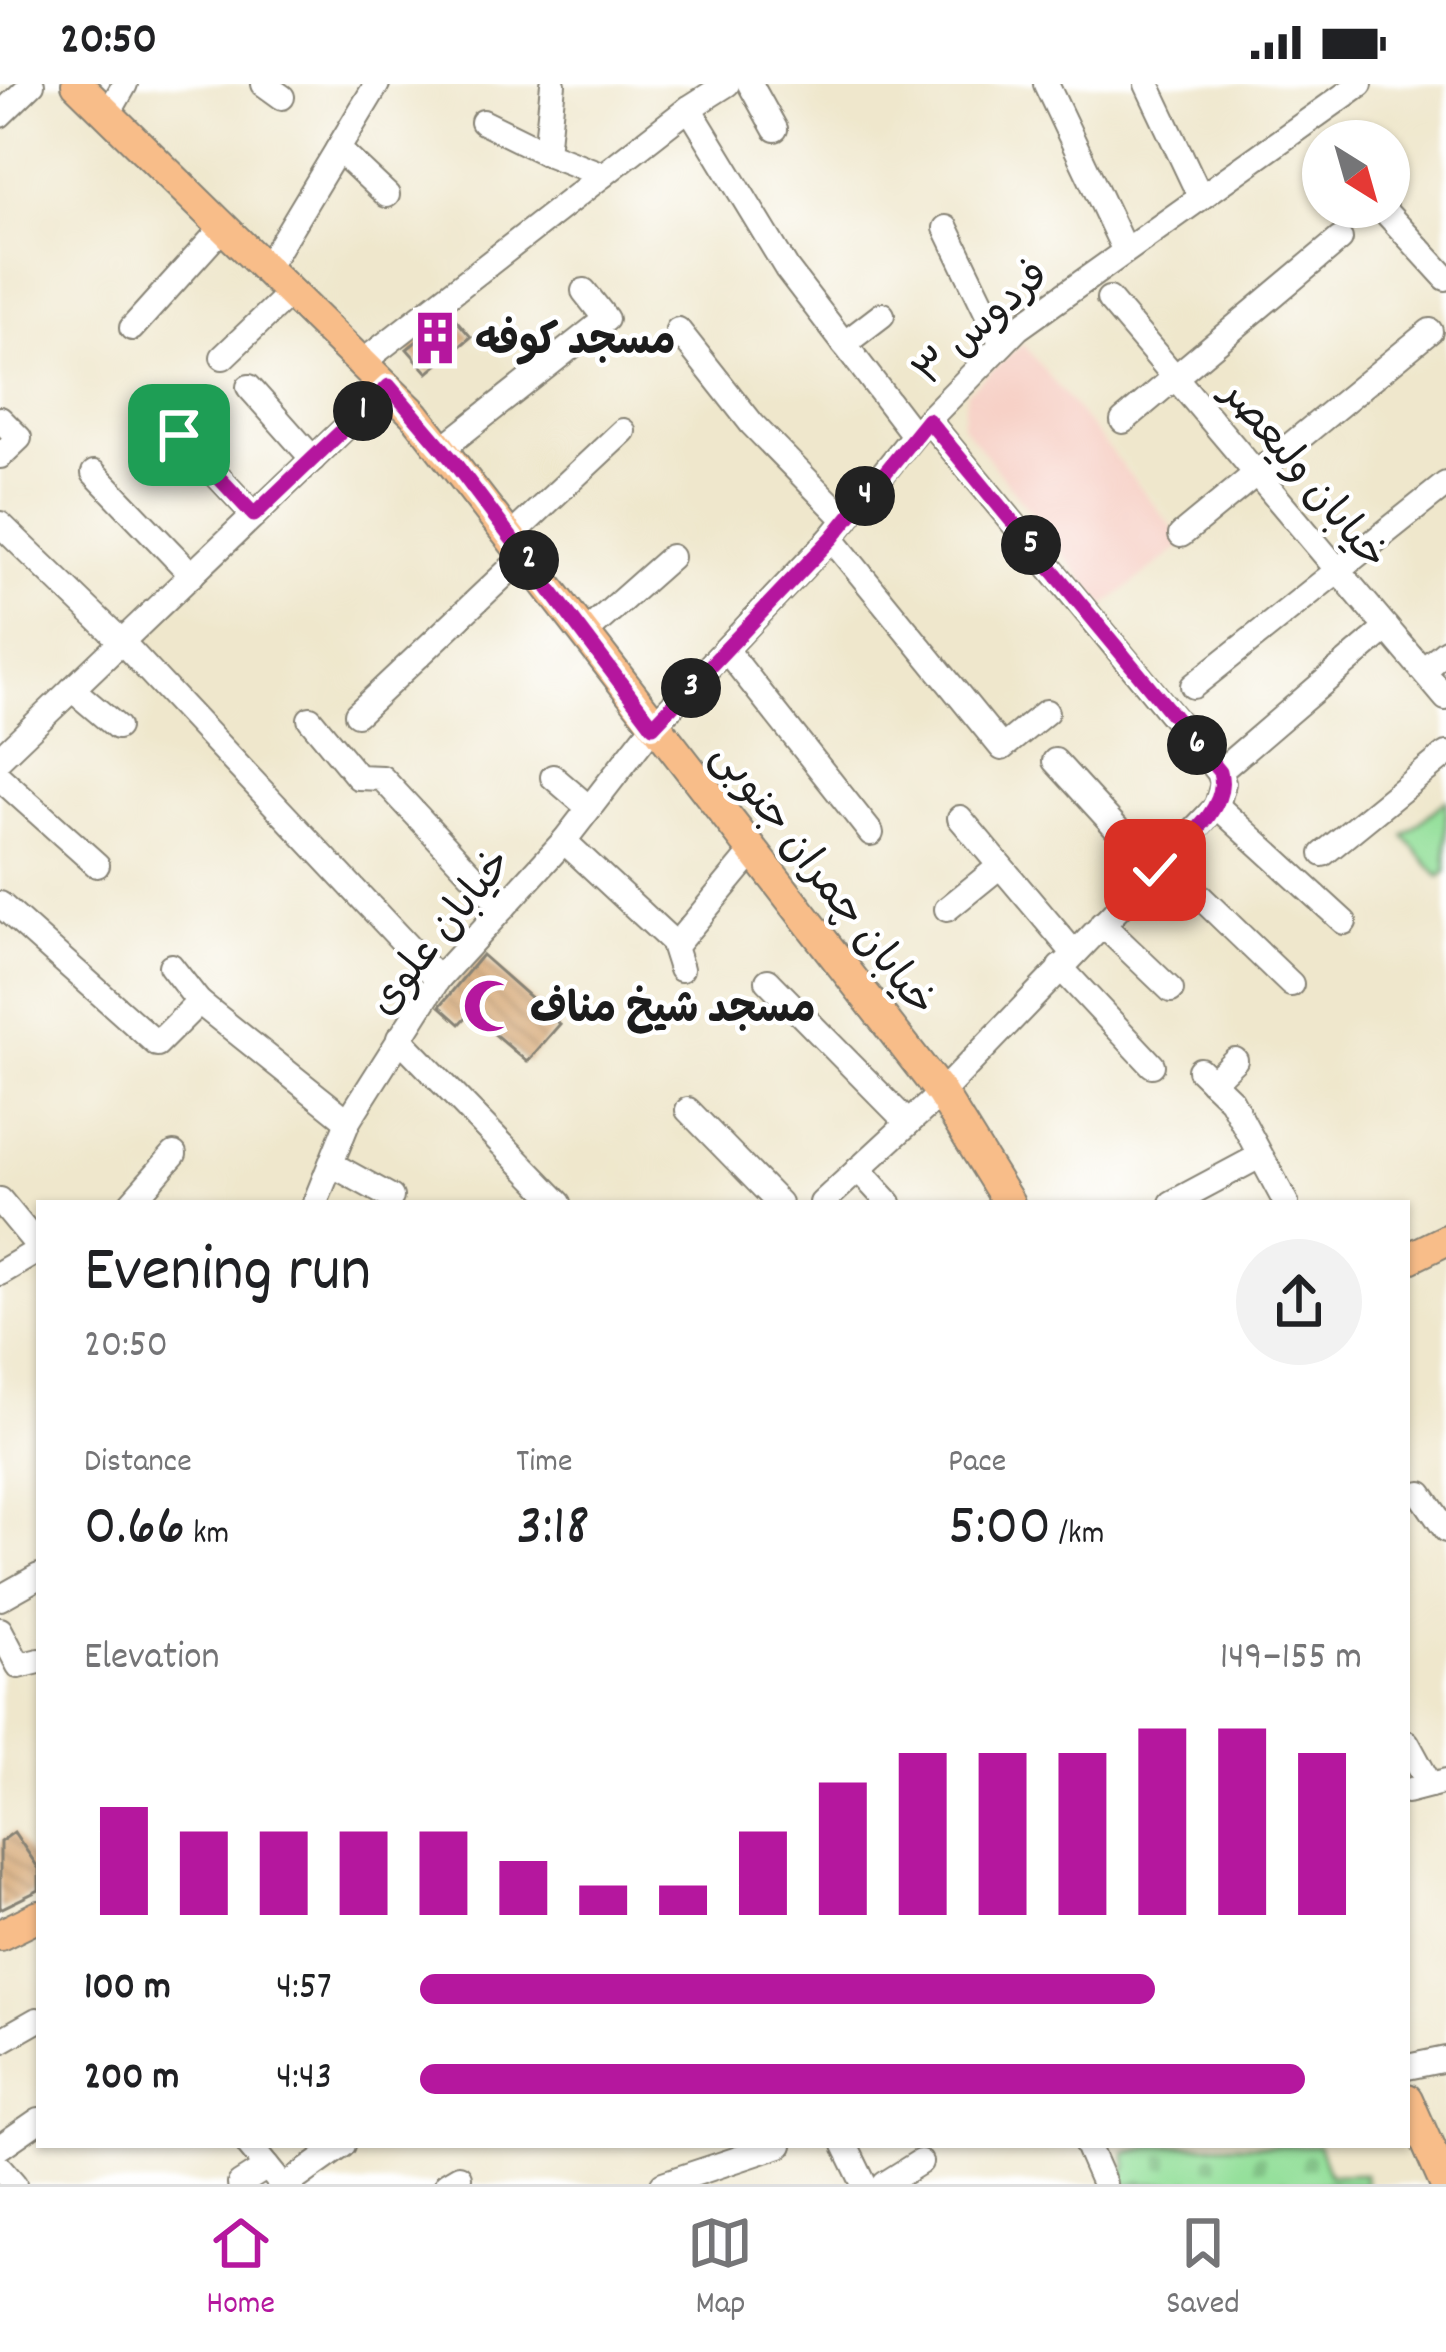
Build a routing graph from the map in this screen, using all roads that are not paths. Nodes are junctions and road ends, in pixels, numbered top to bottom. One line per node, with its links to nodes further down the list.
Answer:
1 (32, 84): 13 (street)
2 (77, 84): 12 (main road, خیابان چمران جنوبی)
3 (125, 84): 12 (street)
4 (376, 84): 18 (street)
5 (553, 84): 19 (street)
6 (727, 84): 11 (street)
7 (750, 84): 17 (street)
8 (1046, 84): 27 (street)
9 (1147, 84): 22 (street)
10 (1360, 84): 14 (street, فردوس ۳)
11 (689, 108): 20 (street); 37 (street)
12 (108, 114): 23 (main road, خیابان چمران جنوبی)
13 (0, 115)
14 (1308, 120)
15 (483, 122): 19 (street)
16 (1302, 124): 22 (street, فردوس ۳)
17 (775, 129)
18 (338, 149): 21 (street); 28 (street)
19 (546, 153): 20 (street)
20 (603, 175): 40 (street)
21 (387, 195)
22 (1200, 196): 27 (street, فردوس ۳)
23 (224, 226): 28 (main road, خیابان چمران جنوبی); 34 (street)
24 (946, 227): 38 (street)
25 (1400, 228): 29 (street)
26 (1340, 239): 41 (street)
27 (1125, 250): 38 (street, فردوس ۳)
28 (267, 267): 30 (main road, خیابان چمران جنوبی)
29 (1446, 278)
30 (292, 291): 39 (street); 40 (main road, خیابان چمران جنوبی)
31 (584, 291): 49 (street)
32 (1109, 299): 41 (street, خیابان ولیعصر)
33 (882, 315): 37 (street)
34 (132, 328)
35 (678, 330): 57 (street)
36 (1430, 331): 53 (street)
37 (844, 344): 46 (street)
38 (1002, 344): 46 (street, فردوس ۳)
39 (223, 357)
40 (364, 362): 42 (main road, خیابان چمران جنوبی)
41 (1175, 378): 45 (street); 53 (street, خیابان ولیعصر)
42 (389, 386): 49 (main road, خیابان چمران جنوبی); 51 (street)
43 (249, 387): 51 (street)
44 (0, 419): 50 (street)
45 (1123, 421)
46 (921, 428): 57 (street, فردوس ۳); 80 (street)
47 (623, 431): 59 (street)
48 (179, 435): 55 (street)
49 (443, 448): 59 (main road, خیابان چمران جنوبی)
50 (0, 456)
51 (313, 460): 55 (street)
52 (94, 473): 62 (street)
53 (1256, 474): 58 (street); 61 (street, خیابان ولیعصر)
54 (1446, 484): 61 (street)
55 (254, 515): 62 (street)
56 (0, 524): 65 (street)
57 (839, 529): 66 (street, فردوس ۳); 72 (street)
58 (1181, 535)
59 (518, 545): 64 (main road, خیابان چمران جنوبی); 73 (street)
60 (671, 556): 64 (street)
61 (1338, 570): 63 (street, خیابان ولیعصر); 69 (street)
62 (192, 575): 65 (street)
63 (1387, 628): 68 (street, خیابان ولیعصر); 80 (street)
64 (584, 634): 75 (main road, خیابان چمران جنوبی)
65 (122, 642): 70 (street); 100 (street)
66 (727, 651): 75 (street, فردوس ۳); 86 (street)
67 (1446, 651): 68 (street)
68 (1423, 670): 71 (street, خیابان ولیعصر)
69 (1193, 686)
70 (72, 689): 76 (street); 78 (street)
71 (1446, 698)
72 (1046, 712)
73 (357, 714)
74 (310, 719): 94 (street)
75 (653, 726): 84 (street, خیابان علوی); 88 (main road, خیابان چمران جنوبی)
76 (118, 727)
77 (1446, 754): 89 (street)
78 (0, 758)
79 (1055, 761): 92 (street)
80 (1220, 772): 83 (street)
81 (553, 777): 84 (street)
82 (0, 778): 90 (street)
83 (1216, 806): 92 (street); 96 (street)
84 (589, 808): 87 (street, خیابان علوی)
85 (960, 818): 91 (street)
86 (871, 833)
87 (564, 841): 88 (street); 94 (street, خیابان علوی)
88 (752, 853): 108 (main road, خیابان چمران جنوبی)
89 (1323, 854)
90 (97, 865)
91 (1000, 866): 95 (street); 98 (street)
92 (1159, 866): 97 (street); 102 (street)
93 (0, 904): 104 (street)
94 (502, 908): 100 (street, خیابان علوی)
95 (947, 909)
96 (1344, 922)
97 (1102, 924): 98 (street); 103 (street)
98 (1067, 960): 107 (street); 108 (street)
99 (171, 966): 104 (street)
100 (439, 979): 105 (street, خیابان علوی)
101 (768, 981): 111 (street)
102 (1291, 984)
103 (1172, 990)
104 (199, 1002): 110 (street)
105 (399, 1038): 110 (street, خیابان علوی); 120 (street)
106 (1235, 1060): 113 (street)
107 (1152, 1065)
108 (941, 1093): 111 (street); 124 (main road, خیابان چمران جنوبی)
109 (688, 1110): 121 (street)
110 (348, 1120): 114 (street, خیابان علوی)
111 (908, 1123): 115 (street)
112 (174, 1154): 118 (street)
113 (1260, 1156): 125 (street); 126 (street)
114 (332, 1164): 116 (street); 119 (street, خیابان علوی)
115 (859, 1169): 122 (street); 123 (street)
116 (392, 1197)
117 (0, 1200): 128 (street)
118 (134, 1200)
119 (316, 1200)
120 (556, 1200)
121 (776, 1200)
122 (825, 1200)
123 (886, 1200)
124 (1007, 1200)
125 (1178, 1200)
126 (1284, 1200)
127 (1446, 1240): 130 (main road)
128 (36, 1244)
129 (36, 1250): 131 (street)
130 (1410, 1258)
131 (0, 1273)
132 (36, 1578): 133 (street)
133 (0, 1598)
134 (0, 1630): 135 (street)
135 (36, 1662)
136 (1410, 1749): 137 (street)
137 (1428, 1786)
138 (36, 1917): 139 (main road)
139 (0, 1935)
140 (36, 2021): 141 (street)
141 (0, 2041)
142 (1446, 2059): 143 (street)
143 (1410, 2066)
144 (1410, 2106): 155 (main road)
145 (36, 2122): 146 (street)
146 (0, 2147)
147 (252, 2148): 154 (street)
148 (337, 2148): 154 (street)
149 (772, 2148): 158 (street)
150 (847, 2148): 159 (street)
151 (1088, 2148): 161 (street)
152 (920, 2162): 160 (street)
153 (0, 2168): 156 (street)
154 (279, 2178): 157 (street)
155 (1445, 2182)
156 (14, 2184)
157 (240, 2184)
158 (663, 2184)
159 (865, 2184)
160 (885, 2184)
161 (1104, 2184)

